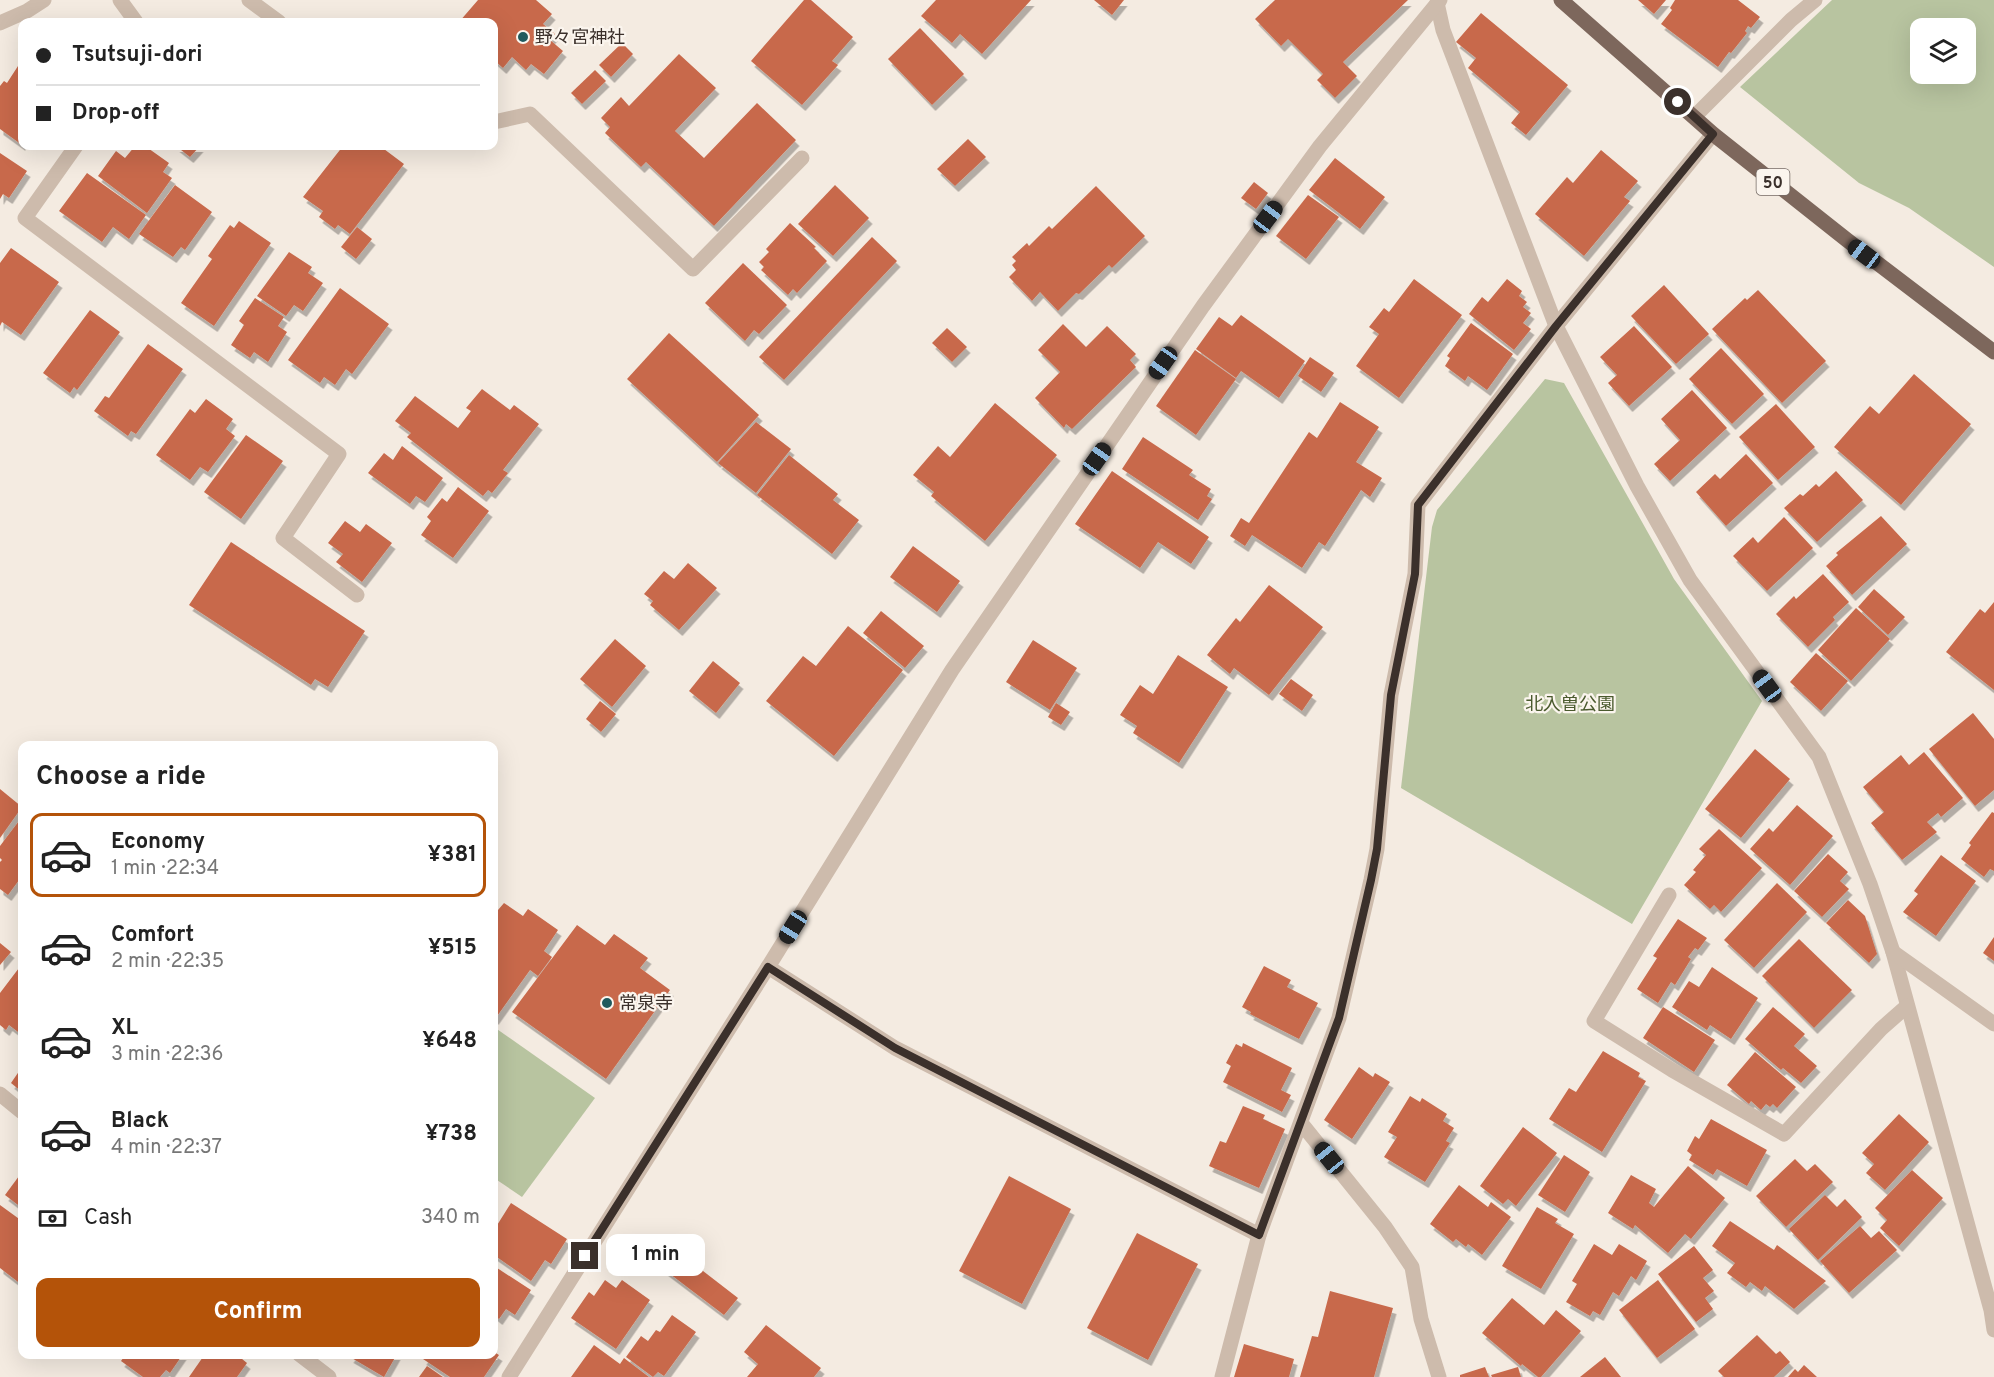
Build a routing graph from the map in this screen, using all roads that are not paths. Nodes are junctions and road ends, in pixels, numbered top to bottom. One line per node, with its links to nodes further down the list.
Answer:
1 (44, 0): 9 (street)
2 (120, 0): 7 (street)
3 (249, 0): 8 (street)
4 (1561, 0): 10 (main road, 50)
5 (1815, 0): 10 (street)
6 (1438, 1): 15 (street); 20 (street)
7 (133, 18)
8 (274, 18)
9 (0, 23)
10 (1695, 116): 12 (main road, 50)
11 (498, 121): 14 (street)
12 (1713, 134): 15 (street); 16 (main road, 50)
13 (73, 150): 17 (street)
14 (802, 158)
15 (1556, 326): 19 (street); 25 (street)
16 (1994, 352)
17 (357, 595)
18 (1669, 895): 21 (street)
19 (1893, 952): 21 (street); 22 (street)
20 (768, 967): 26 (street); 30 (street)
21 (1907, 1006): 27 (street)
22 (1994, 1024)
23 (0, 1094): 24 (street)
24 (18, 1109)
25 (1301, 1124): 26 (street); 32 (street)
26 (1259, 1235): 31 (street)
27 (1994, 1330)
28 (306, 1359): 29 (street)
29 (329, 1377)
30 (509, 1377)
31 (1222, 1377)
32 (1439, 1377)

